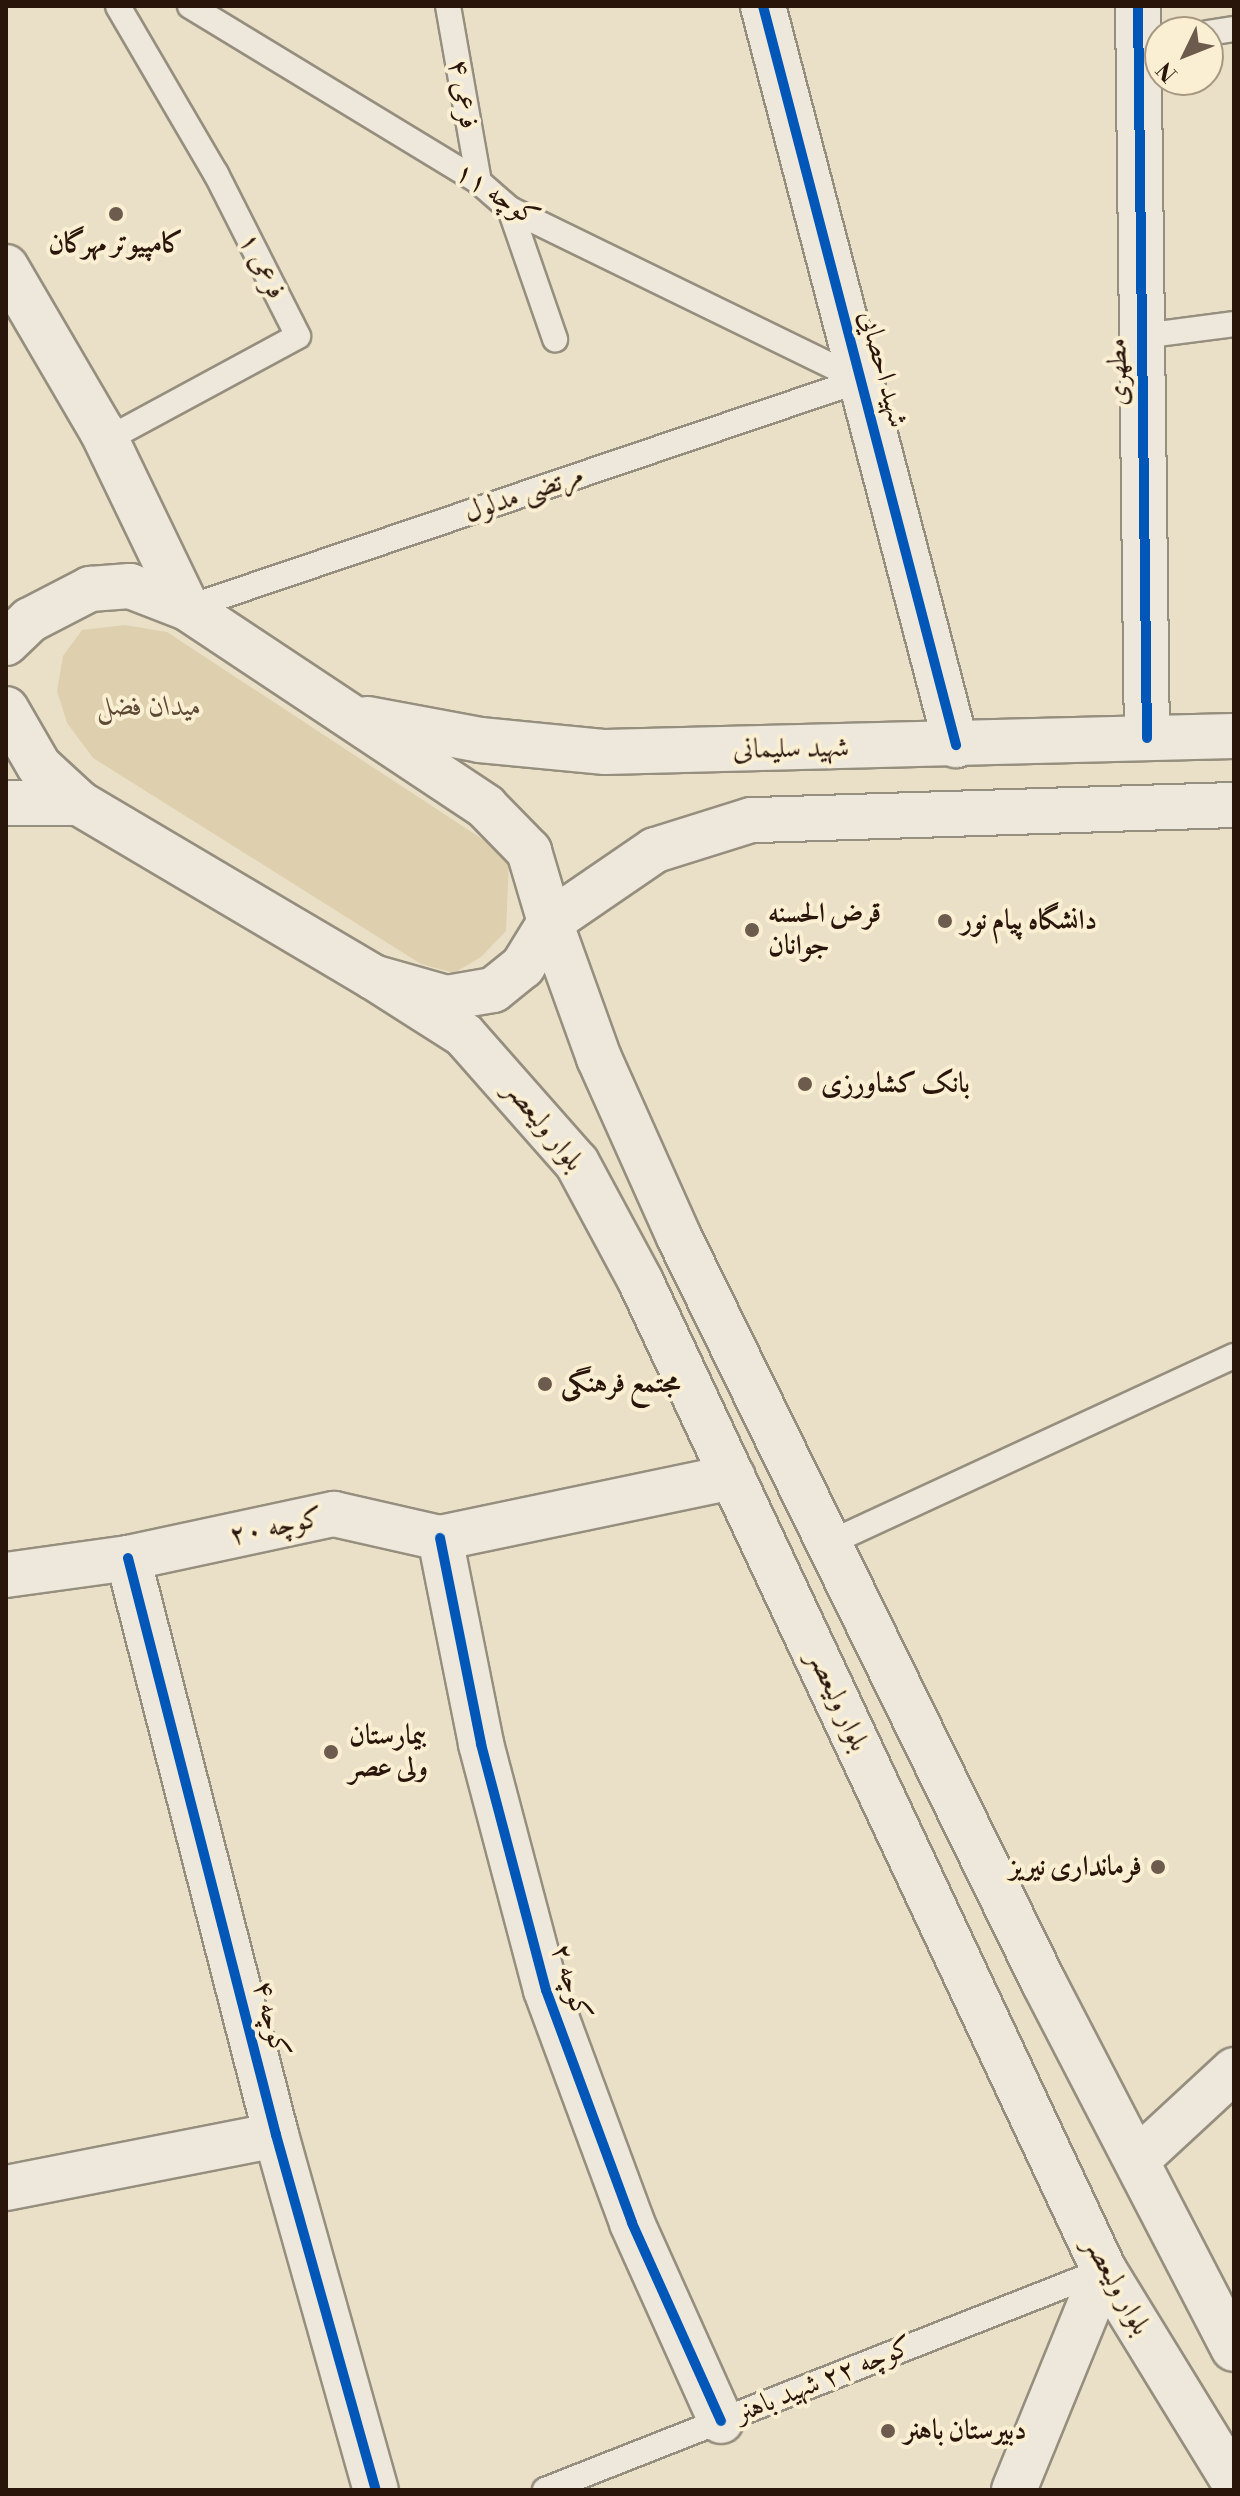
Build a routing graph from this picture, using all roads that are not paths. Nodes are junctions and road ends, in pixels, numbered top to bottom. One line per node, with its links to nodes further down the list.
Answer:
1 (118, 6): 13 (lane, فرعی ۱)
2 (190, 6): 6 (lane, کوچه ۱۱)
3 (448, 6): 6 (lane, فرعی ۴)
4 (763, 6): 12 (main road, شهید احصایی)
5 (1144, 96): 10 (main road, مطهری)
6 (479, 182): 7 (lane, کوچه ۱۱)
7 (510, 209): 11 (lane); 12 (lane, کوچه ۱۱)
8 (6, 267): 13 (main road)
9 (1234, 324): 10 (lane)
10 (1142, 336): 19 (main road, مطهری)
11 (555, 339)
12 (861, 380): 14 (lane, مرتضی مدلول); 20 (main road, شهید احصایی)
13 (106, 440): 14 (main road)
14 (187, 608): 15 (main road); 17 (main road)
15 (6, 643)
16 (6, 709): 22 (main road)
17 (350, 716): 20 (main road, شهید سلیمانی); 24 (main road)
18 (1234, 736): 19 (main road, شهید سلیمانی)
19 (1147, 738): 20 (main road, شهید سلیمانی)
20 (956, 745)
21 (6, 803): 22 (main road)
22 (79, 803): 25 (main road)
23 (1234, 805): 24 (main road)
24 (550, 922): 25 (main road); 29 (main road)
25 (373, 977): 27 (main road, بلوار ولیعصر)
26 (1234, 1356): 29 (lane)
27 (733, 1477): 28 (main road, کوچه ۲۰); 36 (main road, بلوار ولیعصر)
28 (440, 1538): 30 (main road, کوچه ۲۰); 38 (main road, کوچه ۲)
29 (829, 1543): 34 (main road)
30 (128, 1558): 31 (main road, کوچه ۲۰); 33 (main road, کوچه ۴)
31 (6, 1575)
32 (1234, 2070): 34 (main road)
33 (276, 2135): 35 (main road); 40 (main road, کوچه ۴)
34 (1138, 2159): 37 (main road)
35 (6, 2188)
36 (1104, 2270): 38 (lane, کوچه ۲۲ شهید باهنر); 39 (main road, بلوار ولیعصر); 42 (main road)
37 (1234, 2349)
38 (721, 2421): 41 (lane, کوچه ۲۲ شهید باهنر)
39 (1234, 2482)
40 (376, 2490)
41 (545, 2490)
42 (1014, 2490)

